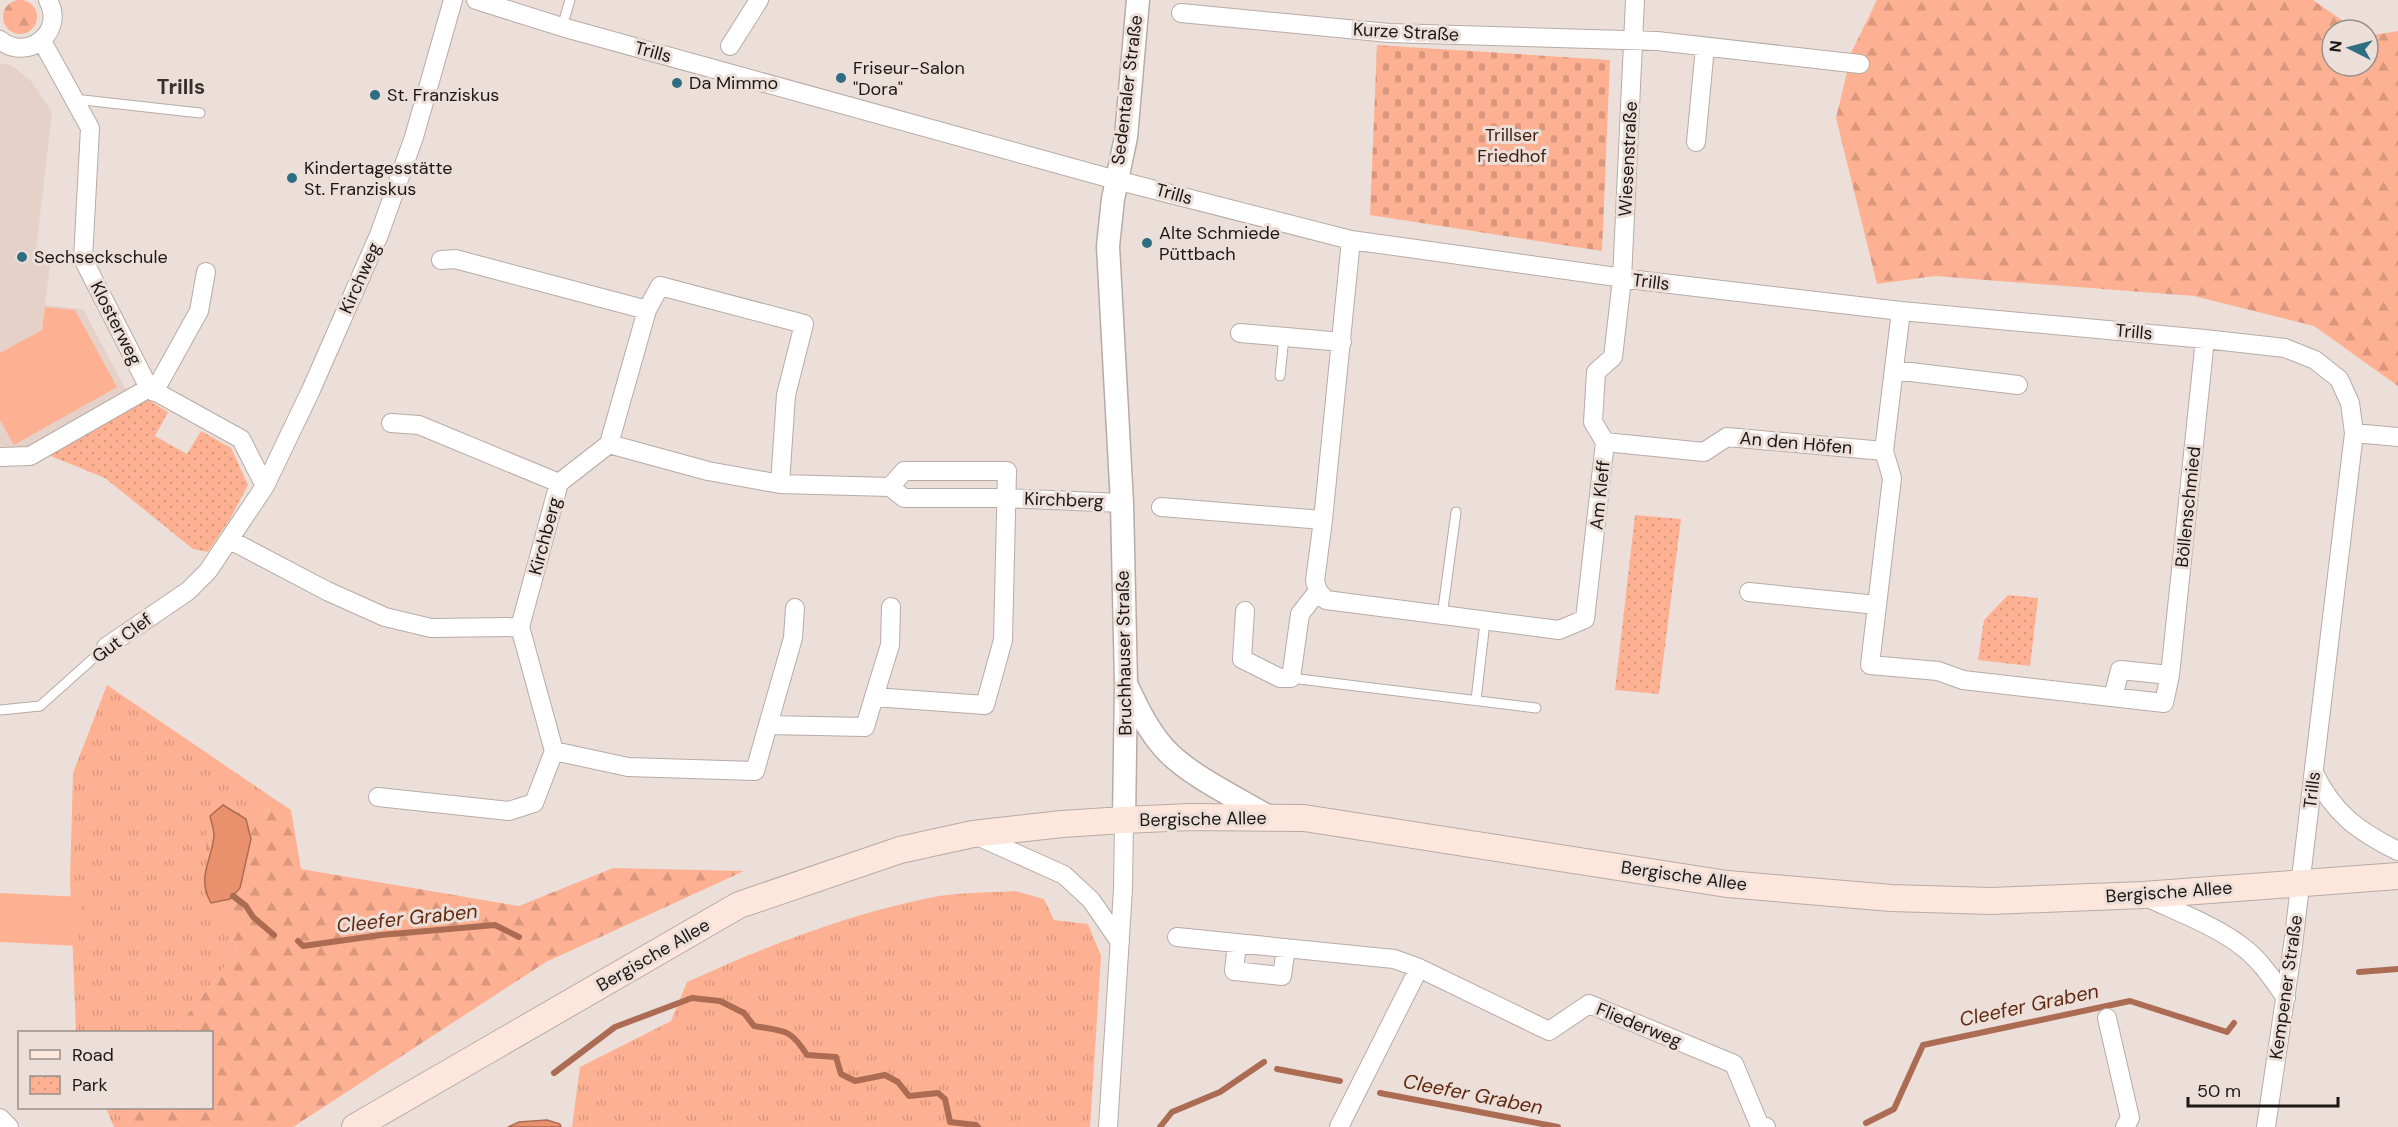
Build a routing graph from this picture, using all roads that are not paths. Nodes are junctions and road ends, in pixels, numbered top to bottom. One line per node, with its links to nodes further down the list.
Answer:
1 (48, 0): 12 (street)
2 (453, 0): 43 (street, Kirchweg)
3 (476, 0): 9 (street, Trills)
4 (570, 0): 9 (lane)
5 (759, 0): 13 (street)
6 (1138, 0): 19 (street, Sedentaler Straße)
7 (1635, 0): 11 (street, Wiesenstraße)
8 (1180, 13): 11 (street, Kurze Straße)
9 (562, 27): 19 (street, Trills)
10 (0, 40): 12 (street)
11 (1633, 40): 14 (street); 23 (street, Wiesenstraße)
12 (42, 41): 16 (street, Klosterweg)
13 (730, 46)
14 (1705, 47): 15 (street); 18 (street)
15 (1860, 64)
16 (75, 99): 17 (lane); 33 (street, Klosterweg)
17 (200, 113)
18 (1696, 142)
19 (1116, 180): 20 (street, Trills); 46 (street, Bruchhauser Straße)
20 (1351, 240): 23 (street, Trills); 29 (street)
21 (441, 260): 24 (street)
22 (206, 272): 33 (street)
23 (1622, 279): 25 (street, Trills); 37 (street, Am Kleff)
24 (647, 310): 38 (street); 42 (street)
25 (1901, 310): 28 (street, Trills); 30 (street, Böllenschmied)
26 (1240, 333): 27 (street)
27 (1284, 337): 29 (street); 31 (lane)
28 (2205, 339): 35 (street, Trills); 61 (street, Böllenschmied)
29 (1342, 342): 49 (street)
30 (1894, 370): 32 (street); 39 (street, Böllenschmied)
31 (1280, 376)
32 (2018, 385)
33 (152, 390): 40 (street); 43 (street)
34 (391, 423): 41 (street)
35 (2354, 433): 36 (street); 71 (street, Trills)
36 (2398, 436)
37 (1605, 442): 39 (street, An den Höfen); 58 (street, Am Kleff)
38 (609, 444): 41 (street, Kirchberg); 42 (street, Kirchberg)
39 (1884, 451): 53 (street, Böllenschmied)
40 (0, 457)
41 (559, 483): 59 (street, Kirchberg)
42 (780, 484): 44 (street, Kirchberg)
43 (265, 486): 50 (street, Kirchweg)
44 (890, 488): 45 (street, Kirchberg); 45 (street, Kirchberg)
45 (1006, 498): 46 (street, Kirchberg); 65 (street)
46 (1122, 503): 63 (street, Bruchhauser Straße)
47 (1161, 507): 49 (street)
48 (1456, 512): 57 (lane)
49 (1323, 520): 51 (street)
50 (230, 540): 59 (street); 60 (street, Gut Clef)
51 (1317, 591): 57 (street, Am Kleff); 62 (street)
52 (1749, 592): 53 (street)
53 (1876, 605): 64 (street, Böllenschmied)
54 (891, 607): 65 (street)
55 (795, 608): 69 (street)
56 (1245, 611): 62 (street)
57 (1442, 616): 58 (street, Am Kleff)
58 (1485, 622): 66 (lane)
59 (520, 627): 70 (street)
60 (106, 647): 68 (lane, Gut Clef)
61 (2170, 675): 64 (street); 64 (street, Böllenschmied)
62 (1290, 678): 66 (lane)
63 (1126, 684): 73 (street); 74 (street, Bruchhauser Straße)
64 (2113, 697)
65 (874, 698): 69 (street)
66 (1476, 700): 67 (lane)
67 (1536, 708)
68 (0, 710)
69 (768, 725): 70 (street)
70 (554, 751): 72 (street)
71 (2314, 773): 76 (street); 78 (street, Trills)
72 (378, 797)
73 (1269, 818): 74 (main road, Bergische Allee); 79 (main road, Bergische Allee)
74 (1124, 820): 75 (main road, Bergische Allee); 81 (street, Bruchhauser Straße)
75 (973, 834): 81 (street); 89 (main road, Bergische Allee)
76 (2398, 852)
77 (2398, 876): 78 (main road, Bergische Allee)
78 (2300, 883): 79 (main road, Bergische Allee); 85 (street, Kempener Straße)
79 (2143, 895): 85 (street)
80 (1177, 937): 82 (street, Fliederweg)
81 (1120, 942): 90 (street, Bruchhauser Straße)
82 (1237, 943): 83 (street, Fliederweg); 83 (street)
83 (1286, 948): 84 (street, Fliederweg)
84 (1419, 968): 91 (street); 92 (street, Fliederweg)
85 (2286, 998): 94 (street, Kempener Straße)
86 (2108, 1018): 93 (street)
87 (0, 1118): 88 (street)
88 (9, 1127)
89 (355, 1127)
90 (1108, 1127)
91 (1339, 1127)
92 (1766, 1127)
93 (2126, 1127)
94 (2266, 1127)

